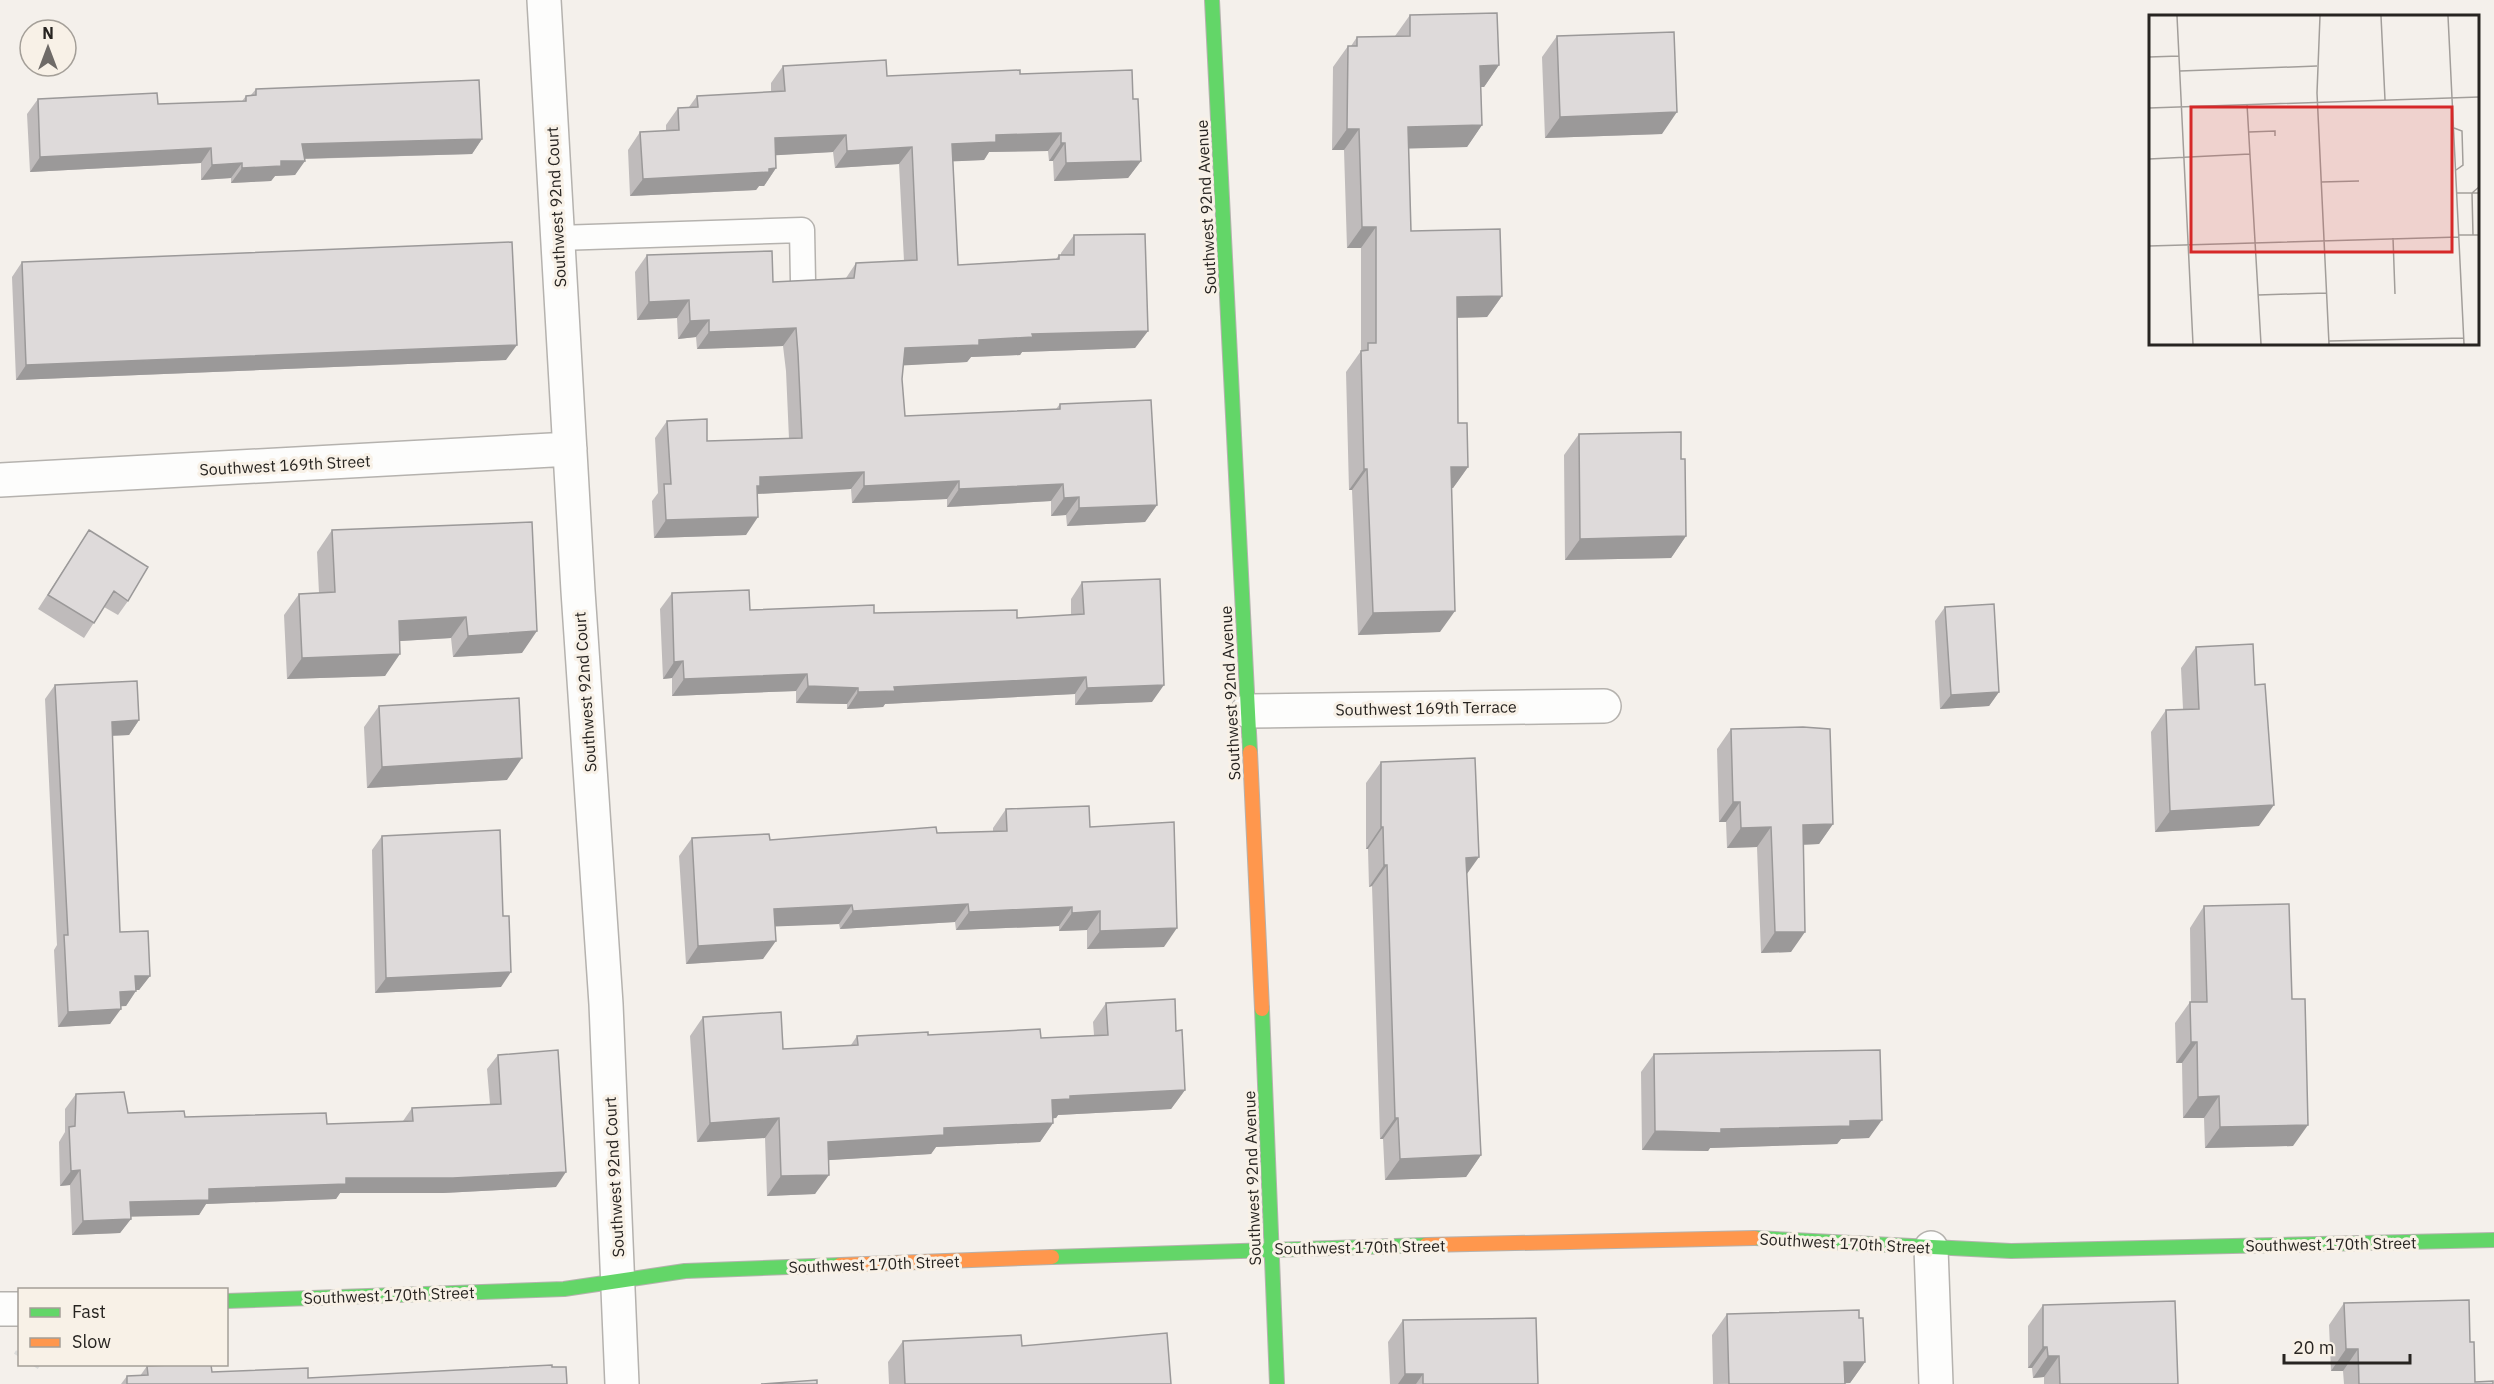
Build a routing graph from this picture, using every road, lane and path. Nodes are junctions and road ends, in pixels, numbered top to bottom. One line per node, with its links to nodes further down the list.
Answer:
1 (544, 0): 3 (street, Southwest 92nd Court)
2 (1212, 0): 8 (street, Southwest 92nd Avenue)
3 (558, 238): 4 (lane); 5 (street, Southwest 92nd Court)
4 (803, 281)
5 (570, 449): 6 (street, Southwest 169th Street); 12 (street, Southwest 92nd Court)
6 (0, 480)
7 (1604, 706): 8 (street, Southwest 169th Terrace)
8 (1248, 711): 11 (street, Southwest 92nd Avenue)
9 (2494, 1240): 10 (street, Southwest 170th Street)
10 (1931, 1248): 11 (street, Southwest 170th Street); 20 (street)
11 (1271, 1249): 12 (street, Southwest 170th Street); 19 (street, Southwest 92nd Avenue)
12 (618, 1283): 13 (street, Southwest 170th Street); 18 (street, Southwest 92nd Court)
13 (228, 1301)
14 (0, 1309): 15 (street)
15 (18, 1309)
16 (36, 1366): 17 (path)
17 (41, 1369)
18 (622, 1384)
19 (1277, 1384)
20 (1936, 1384)

